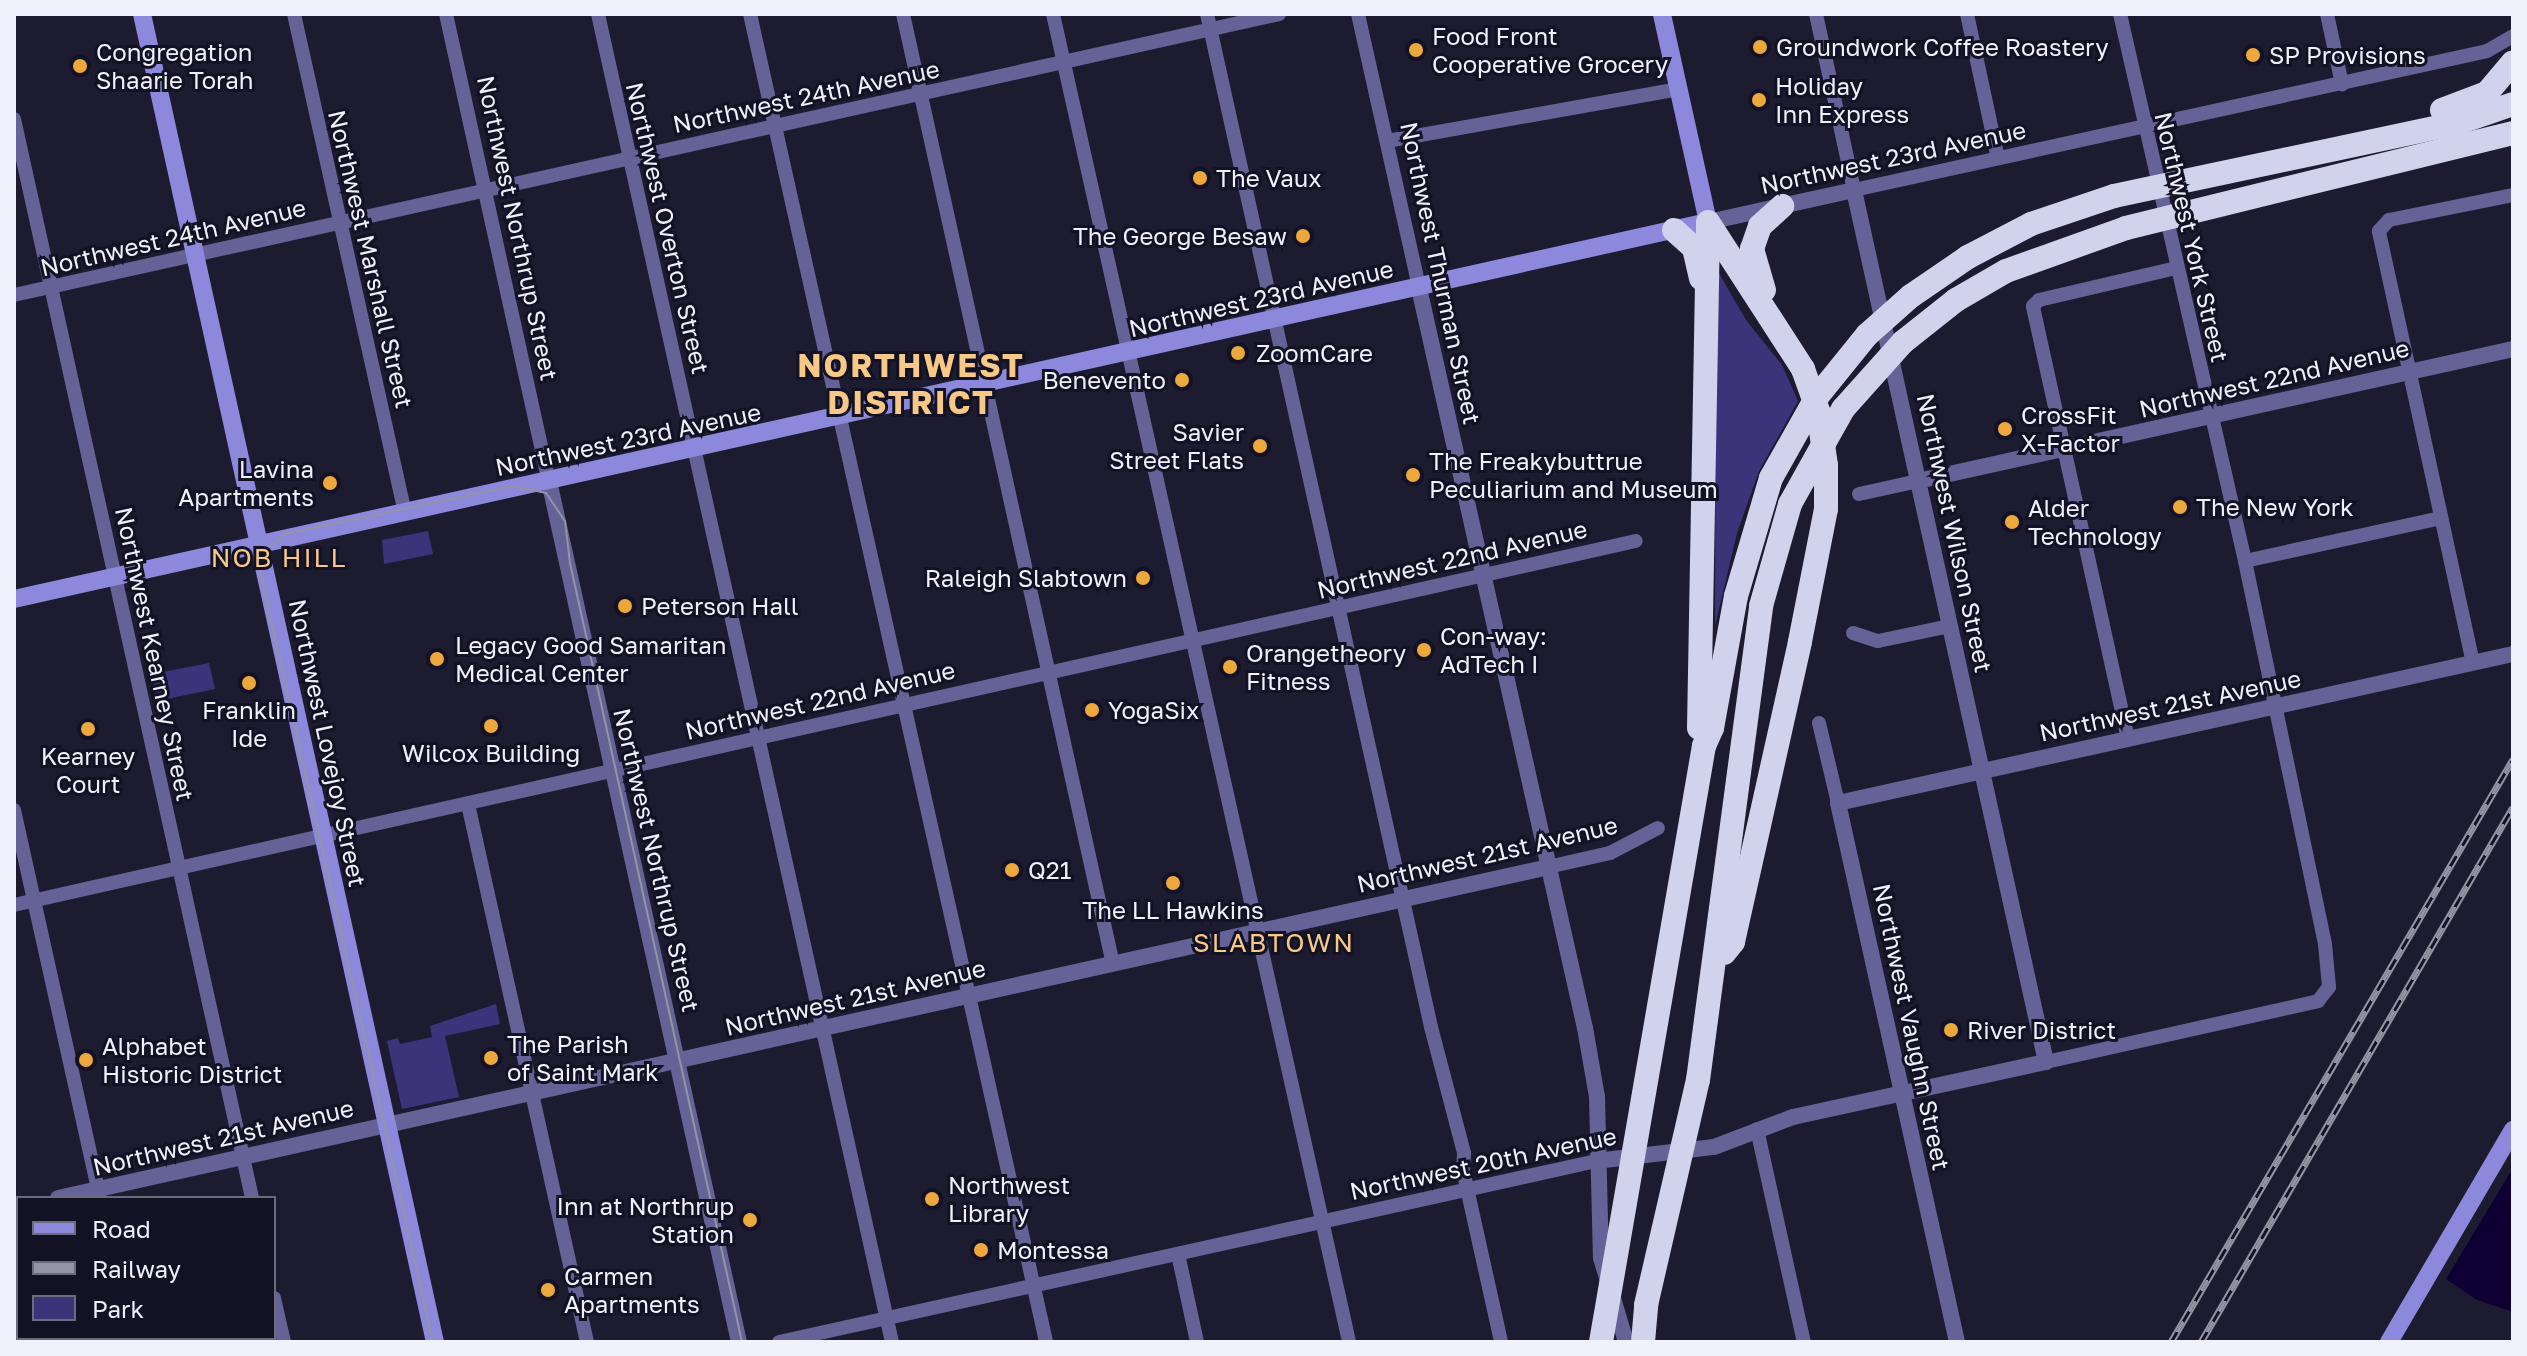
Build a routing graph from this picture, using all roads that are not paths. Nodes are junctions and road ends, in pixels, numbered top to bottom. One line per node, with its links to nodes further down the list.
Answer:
1 (142, 14): 39 (main road, Northwest Lovejoy Street)
2 (294, 14): 36 (street, Northwest Marshall Street)
3 (446, 14): 32 (street, Northwest Northrup Street)
4 (598, 14): 30 (street, Northwest Overton Street)
5 (750, 14): 25 (street)
6 (903, 14): 22 (street)
7 (1053, 14): 19 (street)
8 (1207, 14): 16 (street)
9 (1279, 14): 16 (street, Northwest 24th Avenue)
10 (1358, 14): 28 (street, Northwest Thurman Street)
11 (1662, 14): 21 (main road)
12 (1816, 14): 33 (street, Northwest Wilson Street)
13 (1967, 14): 31 (street)
14 (2120, 14): 26 (street, Northwest York Street)
15 (2327, 14): 20 (street)
16 (1210, 29): 19 (street, Northwest 24th Avenue); 44 (street)
17 (2513, 36): 18 (street, Northwest 23rd Avenue)
18 (2505, 55): 20 (street, Northwest 23rd Avenue); 29 (highway)
19 (1064, 61): 22 (street, Northwest 24th Avenue); 47 (street)
20 (2342, 84): 26 (street, Northwest 23rd Avenue)
21 (1680, 89): 28 (street); 37 (main road)
22 (921, 93): 25 (street, Northwest 24th Avenue); 49 (street)
23 (2513, 104): 29 (highway)
24 (14, 119): 41 (street, Northwest Kearney Street)
25 (776, 125): 30 (street, Northwest 24th Avenue); 51 (street)
26 (2144, 126): 31 (street, Northwest 23rd Avenue); 40 (street, Northwest York Street)
27 (2513, 133): 92 (highway)
28 (1387, 141): 42 (street, Northwest Thurman Street)
29 (2352, 142): 78 (highway)
30 (629, 158): 32 (street, Northwest 24th Avenue); 53 (street, Northwest Overton Street)
31 (1998, 158): 33 (street, Northwest 23rd Avenue)
32 (484, 190): 36 (street, Northwest 24th Avenue); 55 (street, Northwest Northrup Street)
33 (1854, 190): 35 (street, Northwest 23rd Avenue); 56 (street, Northwest Wilson Street)
34 (2513, 195): 48 (street)
35 (1782, 206): 37 (street, Northwest 23rd Avenue); 45 (highway)
36 (341, 222): 39 (street, Northwest 24th Avenue); 58 (street, Northwest Marshall Street)
37 (1708, 222): 38 (main road, Northwest 23rd Avenue); 45 (highway); 50 (highway)
38 (1674, 230): 42 (main road, Northwest 23rd Avenue); 50 (highway)
39 (195, 254): 41 (street, Northwest 24th Avenue); 61 (main road, Northwest Lovejoy Street)
40 (2176, 268): 52 (street, Northwest York Street); 54 (street)
41 (51, 287): 43 (street, Northwest 24th Avenue); 63 (street, Northwest Kearney Street)
42 (1419, 288): 44 (main road, Northwest 23rd Avenue); 64 (street, Northwest Thurman Street)
43 (14, 295)
44 (1274, 320): 47 (main road, Northwest 23rd Avenue); 66 (street)
45 (1785, 340): 92 (highway)
46 (2513, 349): 48 (street, Northwest 22nd Avenue)
47 (1130, 352): 49 (main road, Northwest 23rd Avenue); 69 (street)
48 (2408, 372): 52 (street, Northwest 22nd Avenue); 59 (street)
49 (986, 384): 51 (main road, Northwest 23rd Avenue); 72 (street)
50 (1706, 405): 78 (highway)
51 (840, 417): 53 (main road, Northwest 23rd Avenue); 73 (street)
52 (2211, 417): 54 (street, Northwest 22nd Avenue); 62 (street, Northwest York Street)
53 (695, 449): 55 (main road, Northwest 23rd Avenue); 76 (street, Northwest Overton Street)
54 (2063, 449): 56 (street, Northwest 22nd Avenue); 77 (street)
55 (549, 481): 58 (main road, Northwest 23rd Avenue); 79 (street, Northwest Northrup Street)
56 (1918, 481): 57 (street, Northwest 22nd Avenue); 67 (street, Northwest Wilson Street)
57 (1859, 494)
58 (405, 513): 61 (main road, Northwest 23rd Avenue)
59 (2441, 518): 62 (street); 71 (street)
60 (1636, 541): 64 (street, Northwest 22nd Avenue)
61 (259, 545): 63 (main road, Northwest 23rd Avenue); 85 (main road, Northwest Lovejoy Street)
62 (2245, 561): 74 (street, Northwest York Street)
63 (115, 577): 65 (main road, Northwest 23rd Avenue); 87 (street, Northwest Kearney Street)
64 (1483, 578): 66 (street, Northwest 22nd Avenue); 86 (street, Northwest Thurman Street)
65 (14, 599)
66 (1337, 610): 69 (street, Northwest 22nd Avenue); 88 (street)
67 (1950, 626): 68 (street); 80 (street, Northwest Wilson Street)
68 (1853, 633)
69 (1193, 642): 72 (street, Northwest 22nd Avenue); 91 (street)
70 (2513, 654): 71 (street, Northwest 21st Avenue)
71 (2473, 663): 74 (street, Northwest 21st Avenue)
72 (1049, 673): 73 (street, Northwest 22nd Avenue); 93 (street)
73 (903, 707): 76 (street, Northwest 22nd Avenue); 95 (street)
74 (2275, 707): 77 (street, Northwest 21st Avenue); 94 (street, Northwest York Street)
75 (1819, 723): 81 (street, Northwest Vaughn Street)
76 (760, 738): 79 (street, Northwest 22nd Avenue); 96 (street, Northwest Overton Street)
77 (2128, 739): 80 (street, Northwest 21st Avenue)
78 (1704, 746): 126 (highway)
79 (612, 771): 82 (street, Northwest 22nd Avenue); 97 (street, Northwest Northrup Street)
80 (1982, 771): 81 (street, Northwest 21st Avenue); 98 (street, Northwest Wilson Street)
81 (1838, 803): 100 (street, Northwest Vaughn Street)
82 (468, 804): 85 (street, Northwest 22nd Avenue); 99 (street)
83 (14, 810): 89 (street)
84 (1658, 828): 86 (street, Northwest 21st Avenue)
85 (324, 836): 87 (street, Northwest 22nd Avenue); 101 (main road, Northwest Lovejoy Street)
86 (1548, 867): 88 (street, Northwest 21st Avenue); 105 (street, Northwest Thurman Street)
87 (179, 868): 89 (street, Northwest 22nd Avenue); 104 (street, Northwest Kearney Street)
88 (1403, 900): 91 (street, Northwest 21st Avenue); 106 (street)
89 (34, 901): 90 (street, Northwest 22nd Avenue); 107 (street)
90 (14, 905)
91 (1258, 932): 93 (street, Northwest 21st Avenue); 110 (street)
92 (1717, 961): 113 (highway)
93 (1113, 964): 95 (street, Northwest 21st Avenue)
94 (2329, 987): 98 (street, Northwest 20th Avenue)
95 (969, 996): 96 (street, Northwest 21st Avenue); 112 (street)
96 (823, 1028): 97 (street, Northwest 21st Avenue); 115 (street, Northwest Overton Street)
97 (678, 1061): 99 (street, Northwest 21st Avenue); 119 (street, Northwest Northrup Street)
98 (2046, 1062): 100 (street, Northwest 20th Avenue)
99 (532, 1093): 101 (street, Northwest 21st Avenue); 118 (street)
100 (1902, 1093): 102 (street, Northwest 20th Avenue); 130 (street, Northwest Vaughn Street)
101 (387, 1125): 104 (street, Northwest 21st Avenue); 117 (main road, Northwest Lovejoy Street)
102 (1757, 1129): 105 (street, Northwest 20th Avenue); 129 (street)
103 (2513, 1130): 131 (main road)
104 (243, 1157): 107 (street, Northwest 21st Avenue); 109 (street, Northwest Kearney Street)
105 (1596, 1161): 106 (street, Northwest 20th Avenue); 127 (street, Northwest Thurman Street)
106 (1467, 1189): 110 (street, Northwest 20th Avenue); 125 (street)
107 (99, 1194): 108 (street, Northwest 21st Avenue)
108 (78, 1196)
109 (252, 1196)
110 (1322, 1221): 111 (street, Northwest 20th Avenue); 124 (street)
111 (1178, 1254): 112 (street, Northwest 20th Avenue); 123 (street)
112 (1034, 1285): 115 (street, Northwest 20th Avenue); 122 (street)
113 (1646, 1305): 127 (highway); 128 (highway)
114 (276, 1307): 116 (street)
115 (887, 1317): 120 (street, Northwest 20th Avenue); 121 (street, Northwest Overton Street)
116 (284, 1342)
117 (435, 1342)
118 (587, 1342)
119 (739, 1342)
120 (779, 1342)
121 (892, 1342)
122 (1046, 1342)
123 (1197, 1342)
124 (1349, 1342)
125 (1501, 1342)
126 (1601, 1342)
127 (1628, 1342)
128 (1643, 1342)
129 (1804, 1342)
130 (1957, 1342)
131 (2389, 1342)

